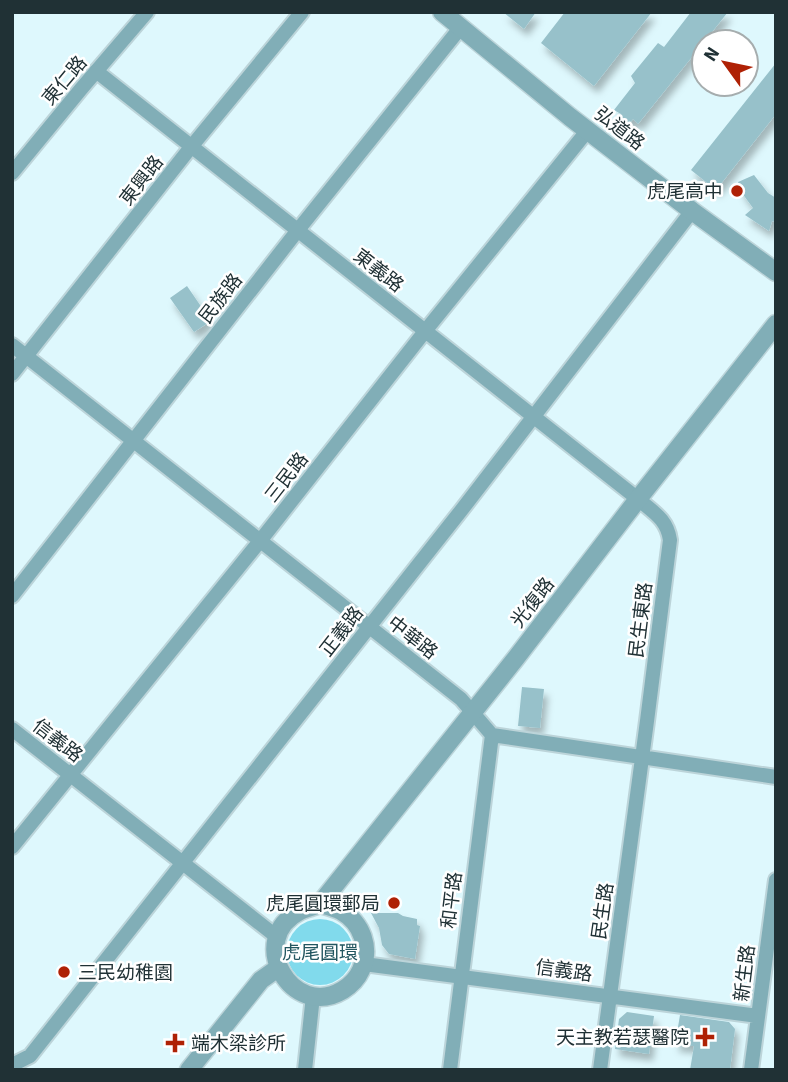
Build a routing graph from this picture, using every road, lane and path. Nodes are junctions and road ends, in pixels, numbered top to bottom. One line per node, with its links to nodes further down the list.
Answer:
1 (146, 12): 5 (street, 東仁路)
2 (302, 12): 7 (street, 東興路)
3 (442, 12): 4 (street, 弘道路)
4 (461, 27): 6 (street, 弘道路); 10 (street, 民族路)
5 (96, 71): 7 (street, 東義路); 8 (street, 東仁路)
6 (588, 130): 9 (street, 弘道路); 13 (street, 三民路)
7 (191, 147): 10 (street, 東義路); 15 (street, 東興路)
8 (12, 173)
9 (692, 211): 11 (street, 弘道路); 17 (street, 正義路)
10 (298, 230): 13 (street, 東義路); 18 (street, 民族路)
11 (776, 272)
12 (776, 324): 19 (street, 光復路)
13 (426, 330): 17 (street, 東義路); 20 (street, 三民路)
14 (12, 345): 15 (street, 中華路)
15 (26, 356): 16 (street, 東興路); 18 (street, 中華路)
16 (12, 374)
17 (534, 417): 19 (street, 東義路); 22 (street, 正義路)
18 (133, 440): 20 (street, 中華路); 21 (street, 民族路)
19 (638, 499): 23 (street, 光復路); 26 (street, 民生東路)
20 (260, 541): 22 (street, 中華路); 27 (street, 三民路)
21 (12, 596)
22 (369, 627): 23 (street, 中華路); 30 (street, 正義路)
23 (473, 712): 25 (street, 中華路); 32 (street, 光復路)
24 (12, 729): 27 (street, 信義路)
25 (492, 735): 26 (street); 36 (street, 和平路)
26 (642, 758): 28 (street); 38 (street, 民生路)
27 (70, 774): 29 (street, 三民路); 30 (street, 信義路)
28 (776, 778)
29 (12, 847)
30 (184, 863): 33 (street, 信義路); 40 (street, 正義路)
31 (776, 880): 39 (street, 新生路)
32 (320, 904): 33 (street, 光復路); 34 (street)
33 (277, 937): 35 (street)
34 (364, 964): 36 (street, 信義路); 37 (street)
35 (278, 968): 37 (street); 41 (street)
36 (461, 976): 38 (street, 信義路); 43 (street, 和平路)
37 (313, 996): 42 (street)
38 (609, 996): 39 (street, 信義路); 44 (street, 民生路)
39 (758, 1016): 45 (street, 新生路)
40 (12, 1065)
41 (189, 1070)
42 (305, 1070)
43 (450, 1070)
44 (600, 1070)
45 (751, 1070)

